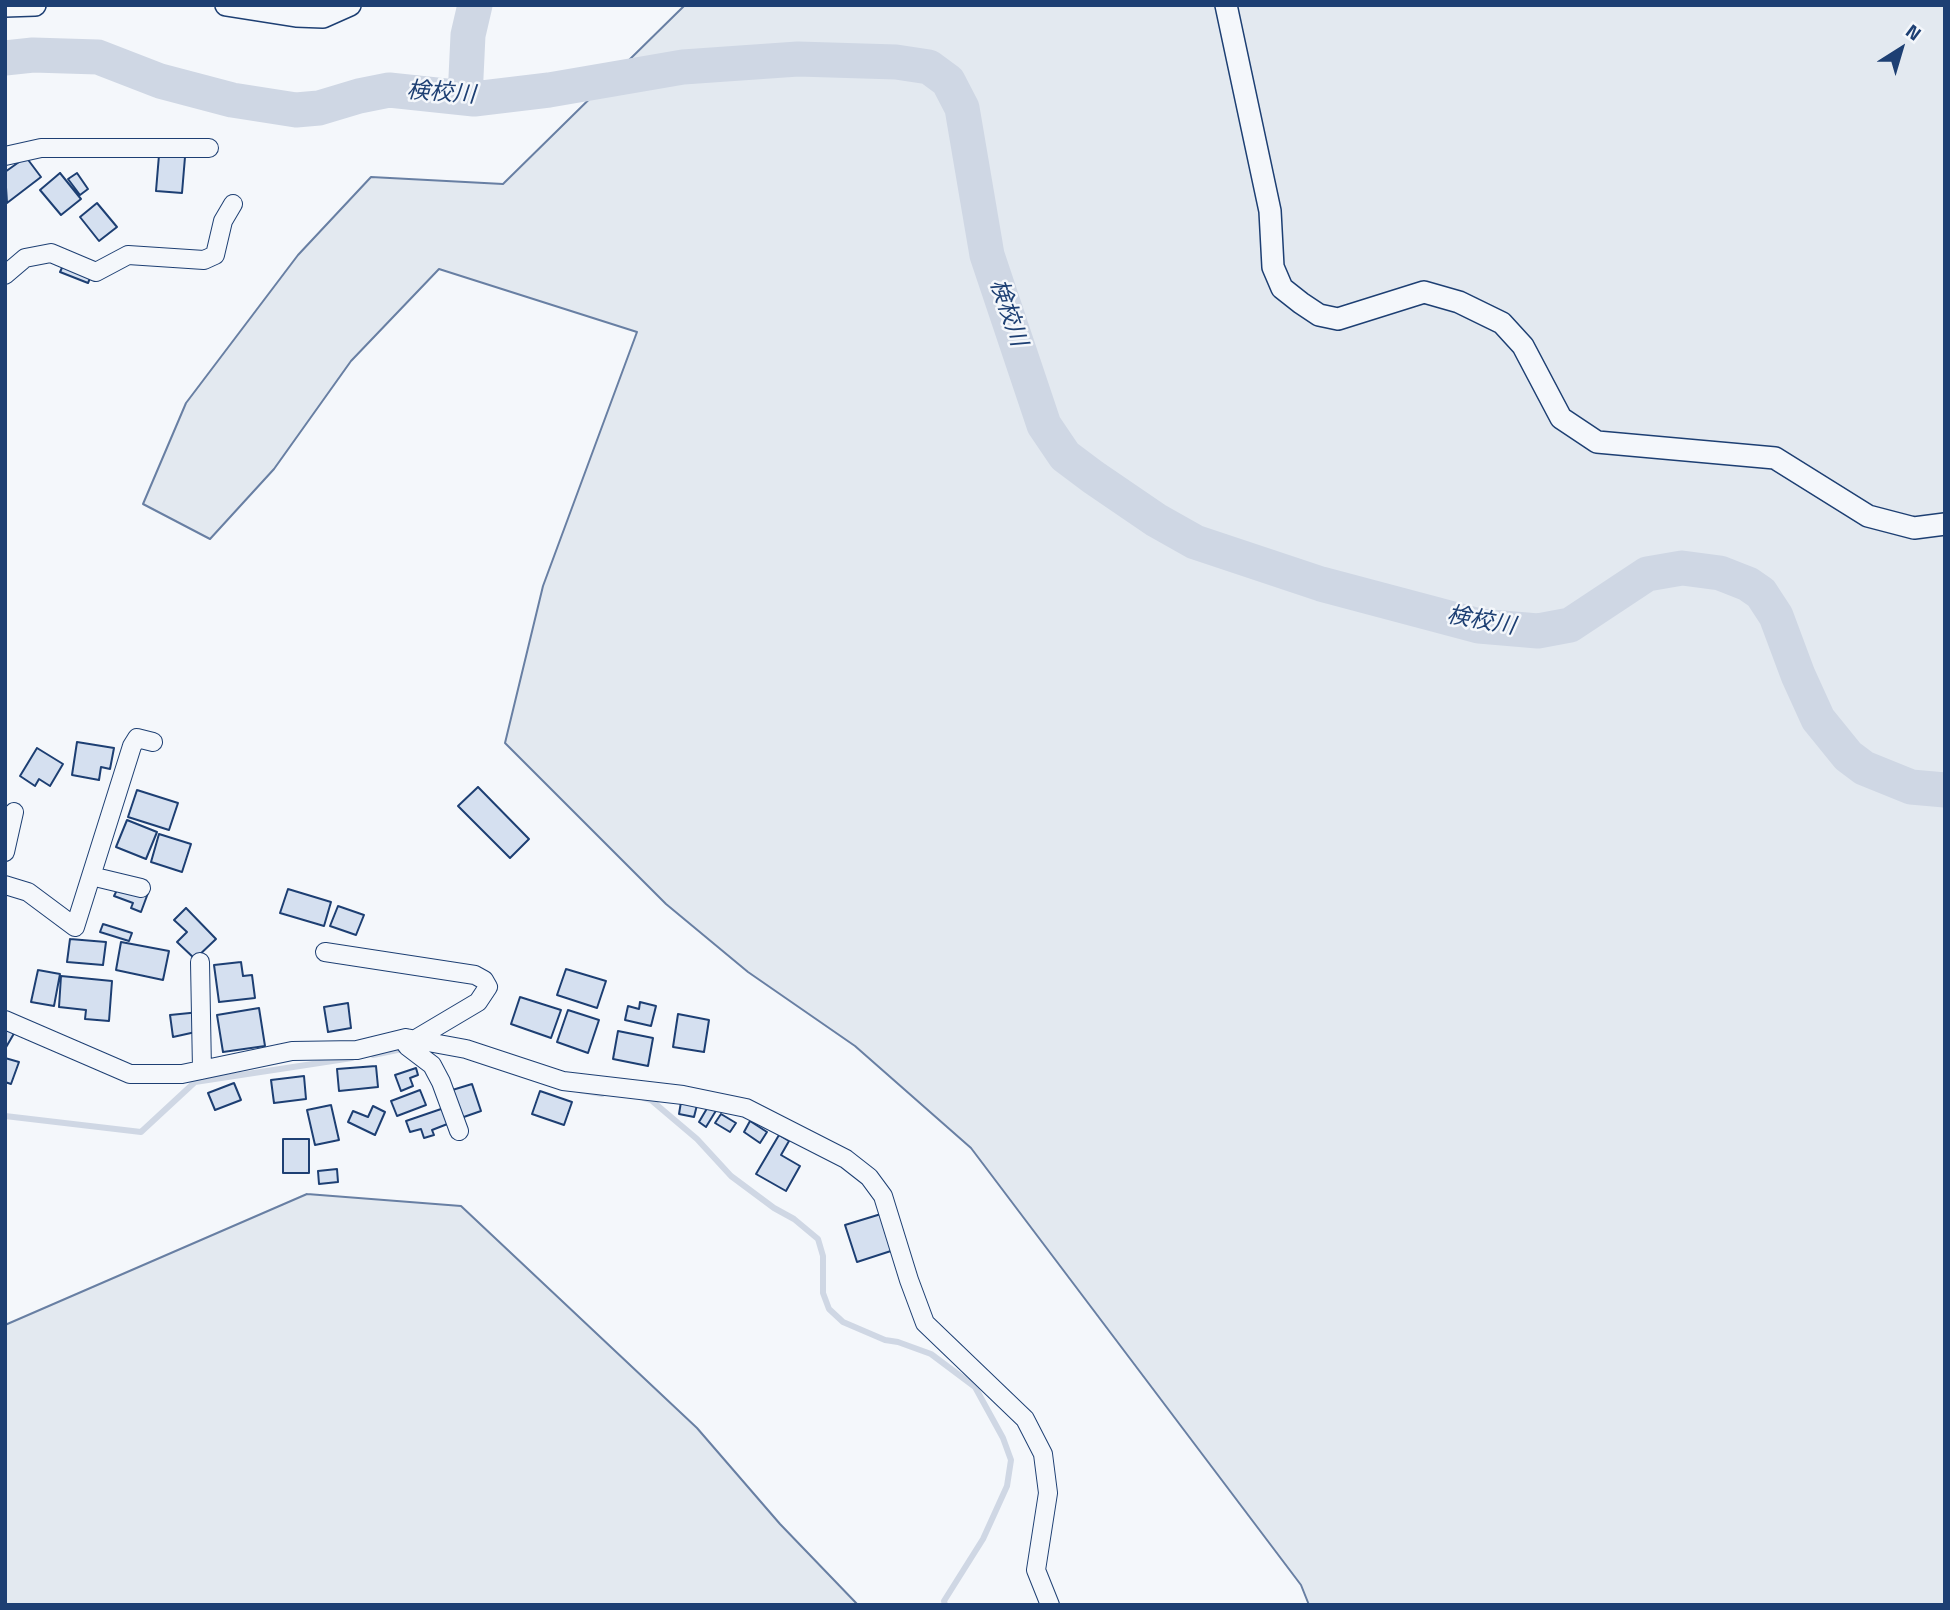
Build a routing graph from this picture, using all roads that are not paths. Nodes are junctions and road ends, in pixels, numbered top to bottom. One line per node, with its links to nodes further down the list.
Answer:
1 (35, 5): 5 (street)
2 (226, 5): 3 (street)
3 (350, 5)
4 (1226, 5): 10 (street)
5 (5, 6)
6 (209, 148): 7 (street)
7 (5, 156)
8 (233, 204): 9 (street)
9 (5, 275)
10 (1945, 524)
11 (153, 742): 14 (street)
12 (14, 812): 13 (street)
13 (5, 852)
14 (91, 876): 15 (street); 16 (street)
15 (5, 885)
16 (141, 888)
17 (325, 952): 20 (street)
18 (200, 962): 21 (street)
19 (5, 1020): 21 (street)
20 (409, 1041): 21 (street); 22 (street); 23 (street)
21 (202, 1070)
22 (459, 1131)
23 (1050, 1605)

